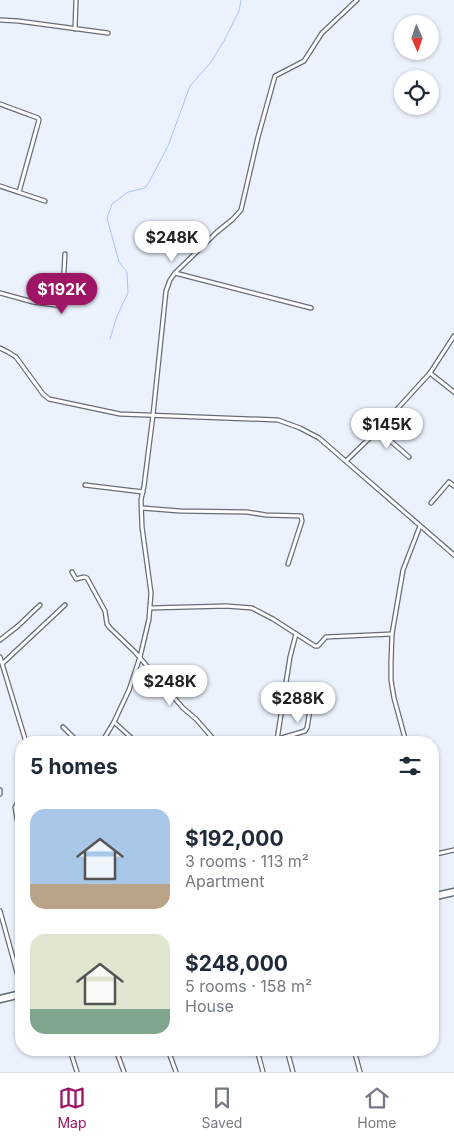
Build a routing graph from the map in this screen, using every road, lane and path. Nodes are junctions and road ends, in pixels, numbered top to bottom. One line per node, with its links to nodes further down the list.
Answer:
1 (76, 0): 4 (street)
2 (358, 0): 11 (street)
3 (0, 20): 4 (street)
4 (75, 29): 5 (street)
5 (108, 33)
6 (0, 104): 8 (street)
7 (0, 186): 8 (street)
8 (19, 192): 9 (street)
9 (45, 201)
10 (64, 254): 12 (street)
11 (175, 272): 13 (street); 18 (street)
12 (0, 293)
13 (311, 308)
14 (454, 336): 16 (street)
15 (0, 348): 18 (street)
16 (430, 373): 17 (street); 19 (street)
17 (454, 392)
18 (153, 415): 21 (street); 24 (street)
19 (378, 430): 20 (street); 21 (street)
20 (409, 457)
21 (346, 461): 27 (street)
22 (85, 485): 24 (street)
23 (454, 486): 25 (street)
24 (143, 492): 26 (street)
25 (430, 503)
26 (142, 508): 29 (street); 33 (street)
27 (420, 526): 28 (street); 35 (street)
28 (454, 555)
29 (288, 564)
30 (72, 572): 38 (street)
31 (40, 605): 36 (street)
32 (65, 606): 39 (street)
33 (150, 608): 34 (street); 38 (street)
34 (296, 634): 35 (street); 48 (street)
35 (392, 634): 50 (street)
36 (0, 640)
37 (0, 657): 39 (street)
38 (140, 658): 41 (street); 47 (street)
39 (3, 663): 43 (street)
40 (312, 692): 49 (street)
41 (114, 722): 45 (street); 46 (street)
42 (63, 726): 44 (street)
43 (24, 736)
44 (72, 736)
45 (106, 736)
46 (129, 736)
47 (212, 736)
48 (278, 736)
49 (289, 736)
50 (404, 736)
51 (0, 790): 52 (street)
52 (0, 794)
53 (454, 850): 54 (street)
54 (439, 853)
55 (454, 892): 56 (highway)
56 (439, 895)
57 (0, 911): 58 (street)
58 (15, 965)
59 (15, 995): 60 (highway)
60 (0, 998)
61 (72, 1056): 67 (street)
62 (118, 1056): 68 (street)
63 (170, 1056): 69 (street)
64 (259, 1056): 70 (street)
65 (288, 1056): 71 (street)
66 (356, 1056): 72 (street)
67 (77, 1072)
68 (124, 1072)
69 (176, 1072)
70 (263, 1072)
71 (292, 1072)
72 (360, 1072)

